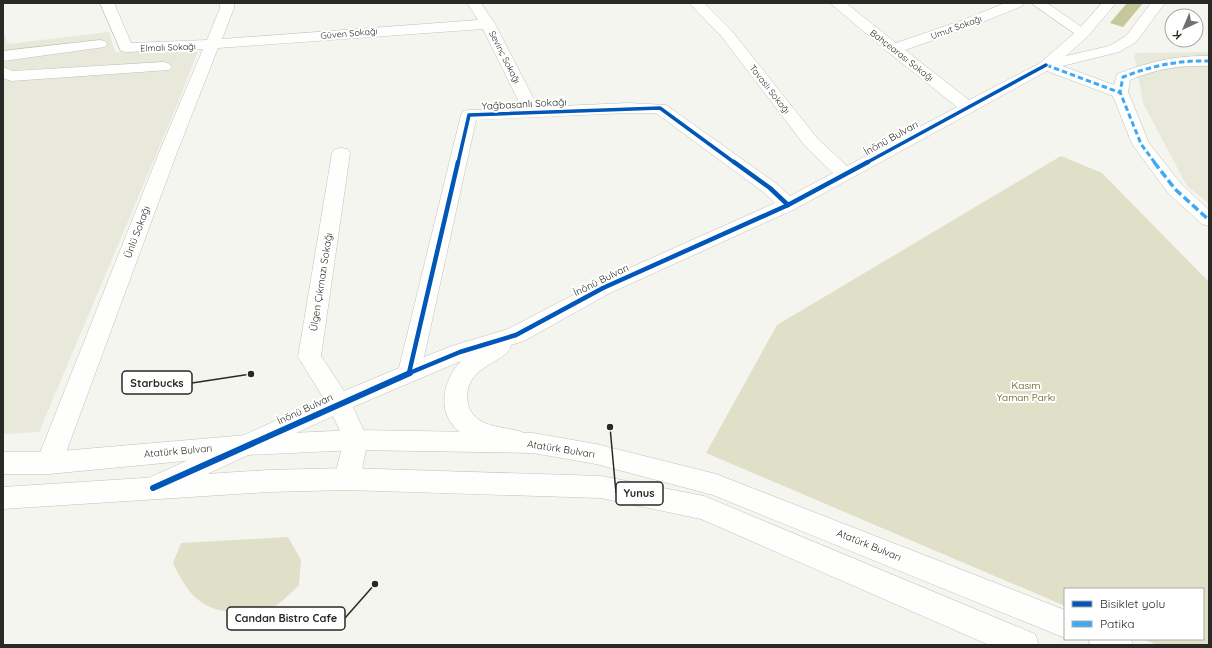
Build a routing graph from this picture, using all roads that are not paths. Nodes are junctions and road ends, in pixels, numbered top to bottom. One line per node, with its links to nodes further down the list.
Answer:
1 (107, 3): 13 (street, Elmalı Sokağı)
2 (227, 3): 13 (street, Ünlü Sokağı)
3 (474, 3): 10 (street, Sevinç Sokağı)
4 (696, 3): 24 (street, Tavaslı Sokağı)
5 (837, 3): 14 (street, Bahçearası Sokağı)
6 (1017, 3): 14 (street, Umut Sokağı)
7 (1038, 3): 11 (street)
8 (1109, 3): 11 (street, İnönü Bulvarı)
9 (1158, 3): 17 (street, İnönü Bulvarı)
10 (488, 24): 13 (street, Güven Sokağı); 22 (street, Sevinç Sokağı)
11 (1083, 33): 17 (street, İnönü Bulvarı)
12 (100, 44): 15 (street)
13 (211, 45): 34 (street, Ünlü Sokağı)
14 (893, 49): 21 (street, Bahçearası Sokağı)
15 (5, 59)
16 (1209, 61): 20 (street)
17 (1046, 65): 20 (street); 21 (street, İnönü Bulvarı)
18 (164, 67): 19 (street)
19 (3, 72)
20 (1121, 93): 26 (street)
21 (967, 107): 24 (street, İnönü Bulvarı)
22 (532, 112): 25 (street, Yağbasanlı Sokağı); 28 (street, Yağbasanlı Sokağı)
23 (341, 153): 29 (street, Ülgen Çıkmazı Sokağı)
24 (845, 174): 25 (street, İnönü Bulvarı)
25 (788, 205): 27 (street, İnönü Bulvarı)
26 (1209, 220)
27 (516, 335): 28 (street, İnönü Bulvarı); 31 (street)
28 (409, 373): 29 (street, İnönü Bulvarı)
29 (339, 403): 30 (street, Ülgen Çıkmazı Sokağı); 32 (street, İnönü Bulvarı)
30 (356, 440): 31 (street, Atatürk Bulvarı); 32 (street, Atatürk Bulvarı); 35 (street)
31 (533, 443): 38 (street, Atatürk Bulvarı)
32 (247, 445): 34 (street, Atatürk Bulvarı); 36 (street, İnönü Bulvarı)
33 (3, 462): 34 (street, Atatürk Bulvarı)
34 (49, 463)
35 (347, 479): 36 (street); 40 (street)
36 (153, 488): 37 (street)
37 (3, 498)
38 (1064, 624)
39 (1106, 640): 41 (street)
40 (1024, 645)
41 (1118, 645)

